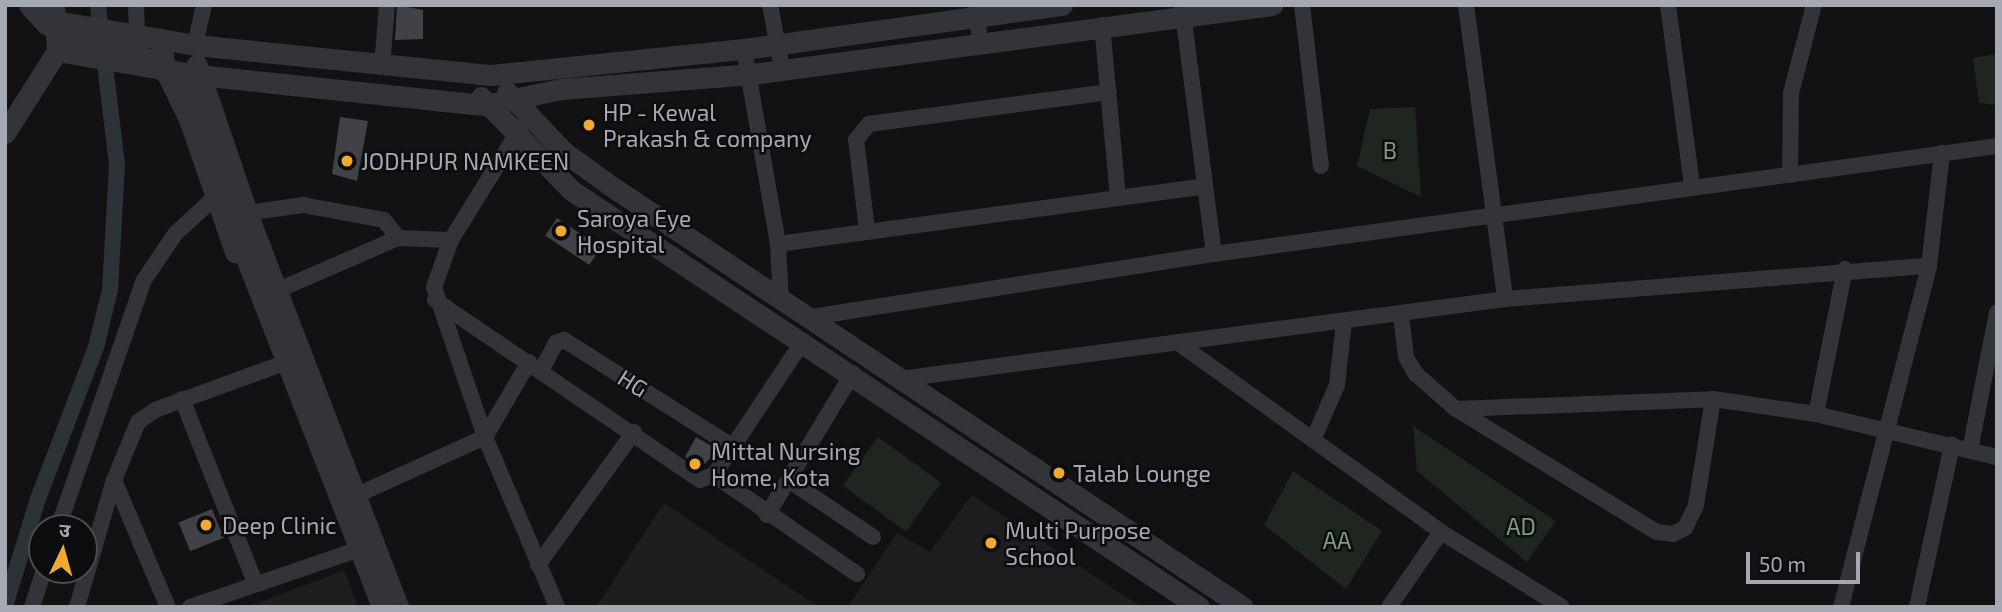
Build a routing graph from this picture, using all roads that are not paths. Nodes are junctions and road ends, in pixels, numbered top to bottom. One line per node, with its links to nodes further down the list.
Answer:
1 (29, 5): 100 (street, bridge)
2 (204, 5): 19 (street)
3 (387, 5): 22 (street)
4 (770, 5): 17 (street)
5 (1062, 5): 12 (street)
6 (1272, 5): 11 (street)
7 (1302, 5): 37 (street)
8 (1466, 5): 45 (street)
9 (1668, 5): 41 (street)
10 (1814, 5): 38 (street)
11 (1183, 10): 15 (street); 40 (street)
12 (977, 11): 17 (street); 18 (street)
13 (61, 17): 14 (street); 21 (street)
14 (132, 19): 16 (street)
15 (1102, 25): 18 (street); 29 (street)
16 (161, 38): 19 (street); 24 (street)
17 (777, 43): 20 (street); 23 (street)
18 (980, 44): 23 (street)
19 (195, 45): 22 (street); 27 (street)
20 (744, 49): 26 (street); 28 (street)
21 (64, 54): 24 (street); 33 (street)
22 (382, 67): 25 (street)
23 (782, 68): 26 (street)
24 (165, 70): 27 (street); 42 (street)
25 (466, 73): 28 (street); 31 (street)
26 (752, 74): 30 (street); 49 (street)
27 (198, 75): 31 (street); 39 (street)
28 (491, 75): 30 (street)
29 (1109, 92): 43 (street); 46 (street)
30 (513, 100): 31 (street); 32 (street)
31 (485, 105): 34 (street)
32 (529, 115): 34 (street); 56 (street)
33 (5, 133)
34 (515, 136): 48 (street); 61 (street)
35 (1997, 146): 36 (street)
36 (1942, 153): 38 (street); 51 (street)
37 (1321, 166)
38 (1790, 175): 41 (street)
39 (237, 181): 42 (street); 44 (street)
40 (1205, 186): 43 (street); 50 (street)
41 (1692, 186): 45 (street)
42 (214, 197): 65 (street); 85 (street)
43 (1118, 197): 46 (street)
44 (247, 213): 47 (street); 53 (street)
45 (1495, 219): 50 (street); 54 (street)
46 (867, 229): 49 (street)
47 (398, 238): 48 (street); 53 (street)
48 (452, 240): 55 (street)
49 (778, 244): 56 (street)
50 (1214, 254): 59 (street)
51 (1929, 266): 52 (street); 72 (street)
52 (1844, 269): 54 (street); 71 (street)
53 (276, 291): 63 (street)
54 (1505, 299): 58 (street)
55 (435, 300): 64 (street); 74 (street)
56 (781, 302): 59 (street)
57 (1997, 313): 78 (street)
58 (1401, 315): 60 (street); 70 (street)
59 (806, 318): 67 (street)
60 (1344, 322): 62 (street); 75 (street)
61 (803, 341): 66 (street); 77 (street)
62 (1177, 342): 67 (street); 75 (street)
63 (303, 356): 65 (street); 83 (street)
64 (535, 365): 73 (street); 74 (street); 77 (street, HG)
65 (278, 366): 68 (street); 84 (street)
66 (853, 373): 82 (street); 103 (street)
67 (900, 379): 104 (street)
68 (182, 399): 81 (street); 93 (street)
69 (1713, 399): 70 (street); 70 (street); 71 (street)
70 (1456, 409)
71 (1816, 414): 72 (street)
72 (1888, 430): 76 (street); 107 (street)
73 (634, 432): 80 (street); 91 (street)
74 (485, 436): 83 (street); 91 (street)
75 (1313, 440): 87 (street)
76 (1952, 445): 78 (street); 108 (street)
77 (733, 447): 80 (street)
78 (1970, 450): 79 (street)
79 (1997, 457)
80 (714, 475): 86 (street)
81 (114, 480): 96 (street); 97 (street)
82 (790, 481): 86 (street); 88 (street)
83 (358, 496): 84 (street); 89 (street)
84 (333, 504): 90 (street)
85 (63, 514)
86 (767, 515): 92 (street)
87 (1441, 532): 105 (street); 106 (street)
88 (873, 537)
89 (373, 544): 90 (street); 101 (street)
90 (350, 553): 93 (street); 99 (street)
91 (538, 565): 102 (street)
92 (857, 574)
93 (255, 582): 98 (street)
94 (39, 584): 95 (street)
95 (32, 607)
96 (77, 607)
97 (168, 607)
98 (190, 607)
99 (371, 607)
100 (382, 607)
101 (398, 607)
102 (557, 607)
103 (1199, 607)
104 (1243, 607)
105 (1389, 607)
106 (1562, 607)
107 (1841, 607)
108 (1917, 607)

